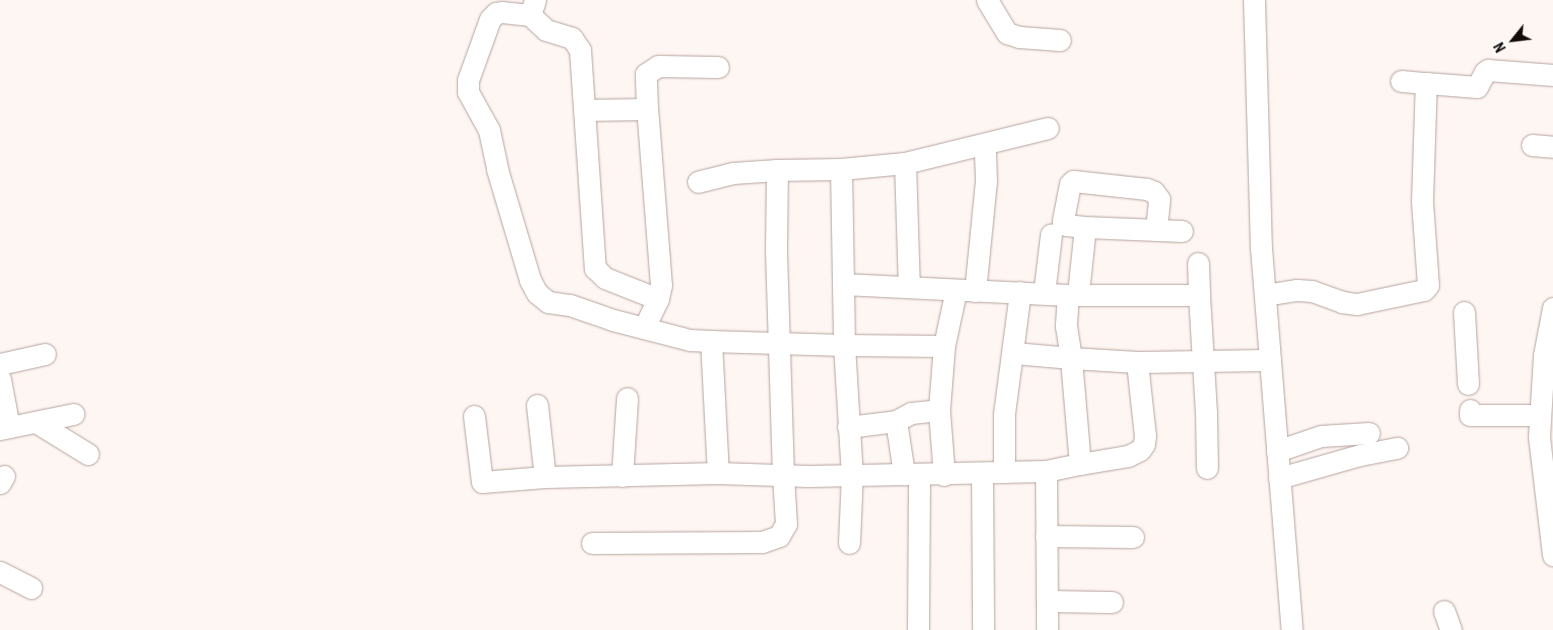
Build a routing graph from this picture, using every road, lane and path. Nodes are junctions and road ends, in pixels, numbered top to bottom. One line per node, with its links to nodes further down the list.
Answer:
1 (987, 0): 4 (street)
2 (1254, 0): 29 (street)
3 (532, 8): 10 (street); 33 (street)
4 (1060, 40)
5 (718, 68): 9 (street)
6 (1553, 75): 8 (street)
7 (1402, 81): 8 (street)
8 (1426, 83): 29 (street)
9 (647, 109): 10 (street); 30 (street)
10 (584, 110): 30 (street)
11 (1048, 128): 12 (street)
12 (985, 144): 13 (street); 24 (street)
13 (905, 163): 14 (street); 23 (street)
14 (841, 169): 15 (street); 22 (street)
15 (776, 170): 16 (street); 36 (street)
16 (698, 182)
17 (1085, 228): 18 (street); 18 (street); 27 (street)
18 (1156, 230): 19 (street)
19 (1182, 231)
20 (1050, 234): 26 (street)
21 (1198, 264): 28 (street)
22 (843, 284): 23 (street); 37 (street)
23 (909, 287): 24 (street)
24 (966, 290): 25 (street); 38 (street)
25 (1020, 292): 26 (street); 39 (street)
26 (1044, 293): 27 (street)
27 (1073, 295): 28 (street); 41 (street)
28 (1199, 295): 42 (street)
29 (1266, 295): 43 (street)
30 (658, 299): 33 (street)
31 (1553, 308): 34 (street)
32 (1464, 312): 47 (street)
33 (644, 328): 35 (street)
34 (1550, 333): 53 (street)
35 (711, 341): 36 (street); 67 (street)
36 (780, 343): 37 (street); 70 (street)
37 (844, 345): 38 (street); 57 (street)
38 (944, 346): 50 (street)
39 (1014, 353): 41 (street); 66 (street)
40 (45, 354): 45 (street)
41 (1071, 358): 44 (street); 63 (street)
42 (1203, 360): 43 (street); 44 (street); 64 (street)
43 (1270, 360): 61 (street)
44 (1137, 362): 63 (street)
45 (0, 364)
46 (0, 379): 58 (street)
47 (1468, 384)
48 (627, 398): 73 (street)
49 (537, 405): 74 (street)
50 (938, 410): 55 (street); 72 (street)
51 (1470, 410): 53 (street)
52 (73, 414): 56 (street)
53 (1540, 415): 80 (street)
54 (474, 416): 74 (street)
55 (896, 421): 57 (street); 71 (street)
56 (36, 422): 58 (street); 62 (street)
57 (848, 427): 68 (street)
58 (5, 428)
59 (1369, 433): 61 (street)
60 (1397, 448): 75 (street)
61 (1278, 451): 75 (street)
62 (88, 454)
63 (1080, 464): 65 (street)
64 (1207, 468)
65 (1046, 471): 66 (street); 76 (street)
66 (1004, 472): 69 (street)
67 (718, 473): 70 (street); 73 (street)
68 (852, 474): 70 (street); 71 (street); 79 (street)
69 (982, 474): 72 (street); 86 (street)
70 (783, 475): 78 (street)
71 (912, 475): 72 (street); 85 (street)
72 (944, 475)
73 (622, 476): 74 (street)
74 (546, 477)
75 (1279, 478): 88 (street)
76 (1046, 536): 77 (street); 83 (street)
77 (1133, 537)
78 (592, 543)
79 (849, 543)
80 (1553, 555)
81 (0, 572): 82 (street)
82 (31, 588)
83 (1047, 601): 84 (street); 87 (street)
84 (1112, 602)
85 (918, 630)
86 (983, 630)
87 (1047, 630)
88 (1292, 630)

